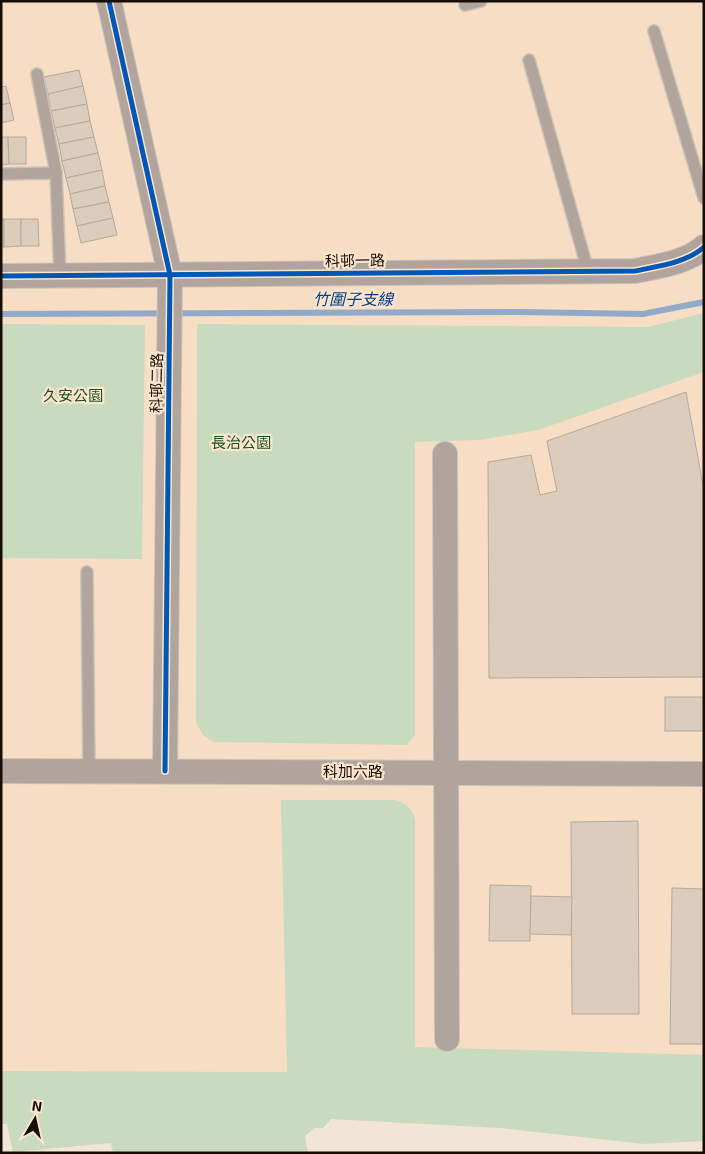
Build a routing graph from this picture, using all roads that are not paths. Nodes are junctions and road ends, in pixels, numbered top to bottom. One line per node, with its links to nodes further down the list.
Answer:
1 (109, 1): 12 (street, 科邨二路)
2 (481, 1): 3 (lane)
3 (465, 5)
4 (654, 31): 9 (lane)
5 (529, 60): 11 (lane)
6 (37, 74): 7 (lane)
7 (56, 173): 8 (lane); 14 (lane)
8 (1, 174)
9 (704, 198)
10 (704, 247): 11 (street, 科邨一路)
11 (588, 271): 12 (street, 科邨一路)
12 (170, 275): 14 (street, 科邨一路); 18 (street, 科邨二路)
13 (1, 276): 14 (street, 科邨一路)
14 (60, 276)
15 (445, 454): 20 (street)
16 (87, 572): 19 (lane)
17 (1, 771): 19 (street, 科加六路)
18 (165, 771): 19 (street, 科加六路); 20 (street, 科加六路)
19 (89, 772)
20 (446, 773): 21 (street, 科加六路); 22 (street)
21 (704, 774)
22 (447, 1039)

